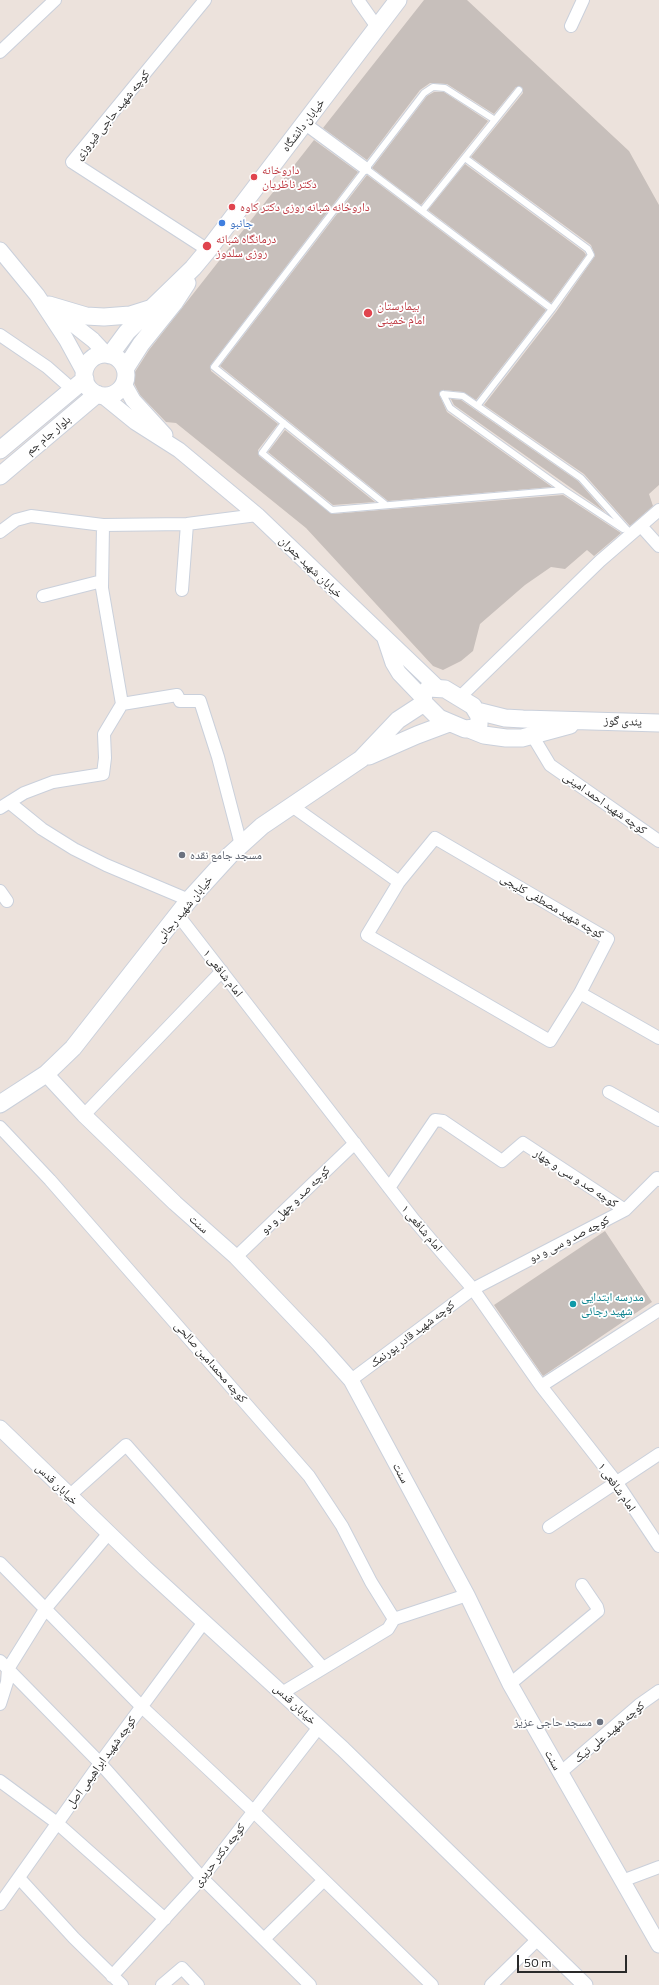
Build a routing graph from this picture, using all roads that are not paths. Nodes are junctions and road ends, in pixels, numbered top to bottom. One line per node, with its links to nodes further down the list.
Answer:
1 (55, 0): 8 (street)
2 (206, 0): 16 (street, کوچه شهید حاجی فیروزی)
3 (358, 0): 6 (street)
4 (398, 0): 6 (main road, خیابان دانشگاه)
5 (583, 0): 7 (street)
6 (378, 26): 11 (main road, خیابان دانشگاه)
7 (571, 26)
8 (0, 52)
9 (519, 90): 10 (lane)
10 (495, 120): 12 (lane); 13 (lane)
11 (304, 123): 13 (street); 16 (main road, خیابان دانشگاه)
12 (464, 158): 14 (lane); 20 (lane)
13 (365, 168): 14 (lane); 27 (lane)
14 (422, 211): 20 (lane)
15 (0, 250): 18 (street)
16 (208, 250): 17 (main road, خیابان دانشگاه)
17 (193, 268): 19 (main road, خیابان دانشگاه); 23 (main road, خیابان دانشگاه)
18 (43, 300): 19 (main road); 22 (street); 24 (street)
19 (151, 308): 22 (main road, خیابان دانشگاه)
20 (552, 309): 26 (lane)
21 (0, 335): 24 (street)
22 (108, 355): 23 (main road); 24 (main road)
23 (124, 377): 25 (main road); 29 (street, خیابان شهید چمران)
24 (80, 380): 25 (main road); 28 (main road, بلوار جام جم)
25 (100, 395): 29 (street, خیابان شهید چمران); 30 (main road, بلوار جام جم)
26 (477, 406): 31 (lane); 39 (lane)
27 (284, 422): 32 (lane); 32 (lane)
28 (0, 450)
29 (179, 450): 34 (street, خیابان شهید چمران)
30 (0, 476)
31 (564, 490): 32 (lane); 39 (lane)
32 (385, 504)
33 (659, 510): 37 (street)
34 (257, 515): 35 (street); 44 (street, خیابان شهید چمران)
35 (187, 524): 36 (street); 42 (street)
36 (104, 525): 38 (street); 41 (street)
37 (641, 526): 39 (street); 40 (street)
38 (0, 532)
39 (632, 534): 46 (street)
40 (659, 546)
41 (102, 581): 43 (street); 48 (street)
42 (182, 590)
43 (43, 596)
44 (385, 639): 45 (street, خیابان شهید چمران); 47 (street)
45 (438, 688): 46 (main road); 47 (main road, خیابان شهید رجائی)
46 (460, 697): 49 (main road)
47 (423, 701): 52 (main road); 55 (main road, خیابان شهید رجائی)
48 (122, 704): 56 (street); 59 (street)
49 (477, 711): 50 (main road, یئدی گوز); 53 (main road)
50 (587, 720): 51 (main road, یئدی گوز); 54 (main road)
51 (659, 722)
52 (448, 723): 53 (main road); 55 (main road)
53 (469, 729): 54 (main road)
54 (532, 736): 58 (street, کوچه شهید احمد امینی)
55 (361, 759): 57 (main road, خیابان شهید رجائی)
56 (5, 805): 61 (street)
57 (292, 806): 59 (main road, خیابان شهید رجائی); 60 (street)
58 (659, 841)
59 (240, 845): 61 (main road, خیابان شهید رجائی)
60 (399, 882): 64 (street, کوچه شهید مصطفی کلیجی); 64 (street, کوچه شهید مصطفی کلیجی)
61 (189, 900): 62 (main road, خیابان شهید رجائی)
62 (178, 915): 63 (street, امام شافعی ۱); 66 (main road, خیابان شهید رجائی)
63 (222, 971): 69 (street); 72 (street, امام شافعی ۱)
64 (580, 993): 65 (street)
65 (659, 1038)
66 (46, 1074): 68 (main road, خیابان شهید رجائی); 69 (street, سنت)
67 (609, 1092): 70 (street)
68 (0, 1104)
69 (84, 1114): 76 (street, سنت)
70 (659, 1120)
71 (0, 1127): 92 (street, کوچه محمدامین صالحی)
72 (354, 1143): 74 (street, امام شافعی ۱); 76 (street, کوچه صد و چهل و دو)
73 (658, 1179): 75 (street, کوچه صد و سی و دو)
74 (389, 1188): 75 (street, کوچه صد و سی و چهار); 77 (street, امام شافعی ۱)
75 (625, 1210): 77 (street, کوچه صد و سی و دو)
76 (236, 1257): 79 (street, سنت)
77 (473, 1289): 79 (street, کوچه شهید قادر پورنمک); 80 (street, امام شافعی ۱)
78 (659, 1310): 80 (street)
79 (350, 1380): 90 (street, سنت)
80 (541, 1386): 83 (street, امام شافعی ۱)
81 (0, 1428): 84 (street, خیابان قدس)
82 (659, 1454): 83 (street)
83 (616, 1483): 85 (street); 87 (street, امام شافعی ۱)
84 (70, 1496): 86 (street, خیابان قدس); 95 (street)
85 (549, 1527)
86 (109, 1534): 91 (street); 93 (street, خیابان قدس)
87 (659, 1546)
88 (0, 1563): 91 (street)
89 (582, 1586): 96 (street)
90 (467, 1595): 92 (street); 96 (street, سنت)
91 (46, 1608): 94 (street); 100 (street)
92 (394, 1618): 95 (street)
93 (204, 1622): 98 (street, خیابان قدس); 100 (street, کوچه شهید ابراهیمی اصل)
94 (4, 1665): 99 (street); 102 (street)
95 (323, 1668): 98 (street)
96 (510, 1684): 103 (street, سنت)
97 (659, 1691): 103 (street, کوچه شهید علی تیک)
98 (282, 1693): 101 (street, خیابان قدس)
99 (0, 1704)
100 (142, 1706): 102 (street, کوچه شهید ابراهیمی اصل); 105 (street)
101 (319, 1727): 105 (street, کوچه دکتر حریری); 115 (street, خیابان قدس)
102 (100, 1763): 106 (street, کوچه شهید ابراهیمی اصل); 109 (street)
103 (560, 1773): 111 (street, سنت)
104 (0, 1781): 106 (street)
105 (253, 1811): 109 (street, کوچه دکتر حریری); 110 (street)
106 (57, 1823): 108 (street, کوچه شهید ابراهیمی اصل); 113 (street)
107 (659, 1867): 111 (street)
108 (19, 1878): 112 (street, کوچه شهید ابراهیمی اصل); 117 (street)
109 (202, 1878): 113 (street, کوچه دکتر حریری); 114 (street)
110 (324, 1880): 114 (street); 122 (street)
111 (622, 1881): 116 (street, سنت)
112 (0, 1904)
113 (164, 1919): 117 (street, کوچه دکتر حریری)
114 (264, 1939): 121 (street)
115 (538, 1940): 123 (street); 124 (street, خیابان قدس)
116 (659, 1945)
117 (112, 1976): 118 (street)
118 (122, 1985)
119 (162, 1985): 120 (street)
120 (198, 1985)
121 (310, 1985)
122 (432, 1985)
123 (491, 1985)
124 (585, 1985)

